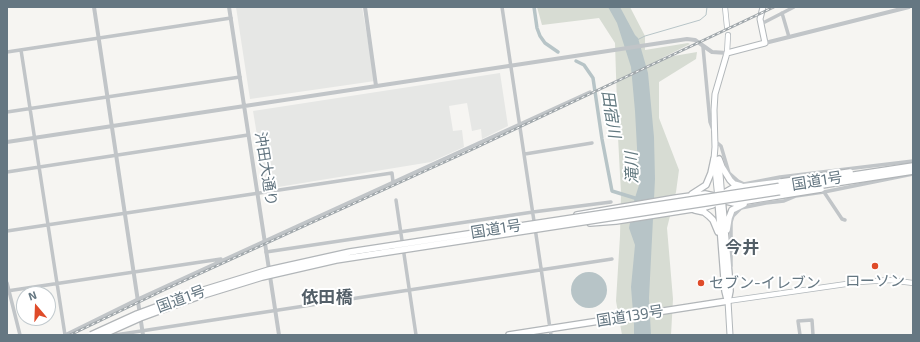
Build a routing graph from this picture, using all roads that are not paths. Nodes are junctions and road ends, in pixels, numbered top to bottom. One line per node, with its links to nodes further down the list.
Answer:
1 (94, 7): 15 (street)
2 (229, 7): 10 (street, 沖田大通り)
3 (365, 7): 23 (street)
4 (502, 7): 21 (street)
5 (725, 7): 12 (main road)
6 (763, 7): 11 (main road)
7 (794, 7): 9 (street)
8 (909, 7): 14 (street)
9 (782, 13): 11 (street); 14 (street)
10 (231, 18): 15 (street); 22 (street, 沖田大通り)
11 (760, 24): 16 (main road)
12 (727, 27)
13 (728, 35): 20 (main road)
14 (789, 37): 16 (street)
15 (99, 38): 18 (street); 27 (street)
16 (765, 43): 20 (main road)
17 (703, 47): 20 (street); 21 (street); 25 (street)
18 (21, 50): 19 (street); 29 (street)
19 (7, 52)
20 (727, 53): 26 (main road)
21 (510, 65): 23 (street); 31 (street)
22 (240, 77): 27 (street); 28 (street, 沖田大通り)
23 (376, 86): 28 (street)
24 (590, 92): 31 (street)
25 (707, 92): 26 (street); 33 (street)
26 (715, 94): 33 (main road)
27 (108, 97): 29 (street); 32 (street)
28 (244, 106): 32 (street); 34 (street, 沖田大通り)
29 (31, 109): 30 (street); 35 (street)
30 (7, 112)
31 (520, 124): 39 (street); 45 (street)
32 (112, 126): 35 (street); 40 (street)
33 (715, 133): 36 (main road)
34 (248, 135): 40 (street); 48 (street, 沖田大通り)
35 (35, 138): 37 (street); 42 (street)
36 (715, 140): 41 (main road); 43 (street)
37 (7, 142)
38 (592, 143): 39 (street)
39 (525, 154): 55 (street)
40 (117, 155): 42 (street); 56 (street)
41 (716, 159): 46 (highway); 49 (highway); 50 (main road)
42 (39, 167): 44 (street); 58 (street)
43 (912, 168): 46 (highway, bridge); 47 (street); 52 (highway, bridge); 59 (highway, 国道1号, bridge)
44 (7, 172)
45 (393, 182): 48 (street); 62 (street)
46 (743, 187): 50 (highway)
47 (824, 192): 57 (street); 69 (street)
48 (257, 194): 56 (street); 62 (street, 沖田大通り)
49 (688, 196): 50 (highway); 59 (highway, bridge)
50 (720, 198): 52 (highway); 54 (highway); 63 (highway)
51 (396, 200): 61 (street)
52 (749, 201): 63 (highway)
53 (611, 202): 55 (street)
54 (690, 210): 59 (highway, bridge); 63 (highway)
55 (533, 212): 61 (street); 67 (street)
56 (125, 213): 58 (street); 68 (street)
57 (845, 220)
58 (48, 225): 60 (street); 72 (street)
59 (540, 225): 82 (highway, 国道1号, bridge); 83 (highway, 国道1号, bridge)
60 (7, 231)
61 (400, 232): 64 (street); 74 (street)
62 (264, 240): 64 (street, 沖田大通り); 65 (street)
63 (723, 244): 69 (highway); 76 (highway)
64 (266, 252): 77 (street, 沖田大通り)
65 (226, 258): 68 (street); 75 (street)
66 (612, 259): 67 (street)
67 (542, 270): 74 (street); 78 (street)
68 (134, 272): 72 (street); 75 (street)
69 (729, 274): 76 (highway)
70 (7, 283): 73 (street)
71 (913, 283): 76 (main road)
72 (57, 284): 73 (street); 81 (street)
73 (8, 291): 80 (street)
74 (409, 291): 77 (street); 86 (street)
75 (138, 299): 79 (street); 81 (street)
76 (728, 301): 78 (highway, 国道139号); 88 (main road)
77 (275, 311): 79 (street); 85 (street, 沖田大通り)
78 (551, 332): 87 (highway, 国道139号)
79 (143, 333): 84 (street)
80 (20, 335)
81 (65, 335)
82 (91, 335)
83 (102, 335)
84 (115, 335)
85 (279, 335)
86 (416, 335)
87 (509, 335)
88 (730, 335)
89 (800, 335): 90 (street)
90 (813, 335)

